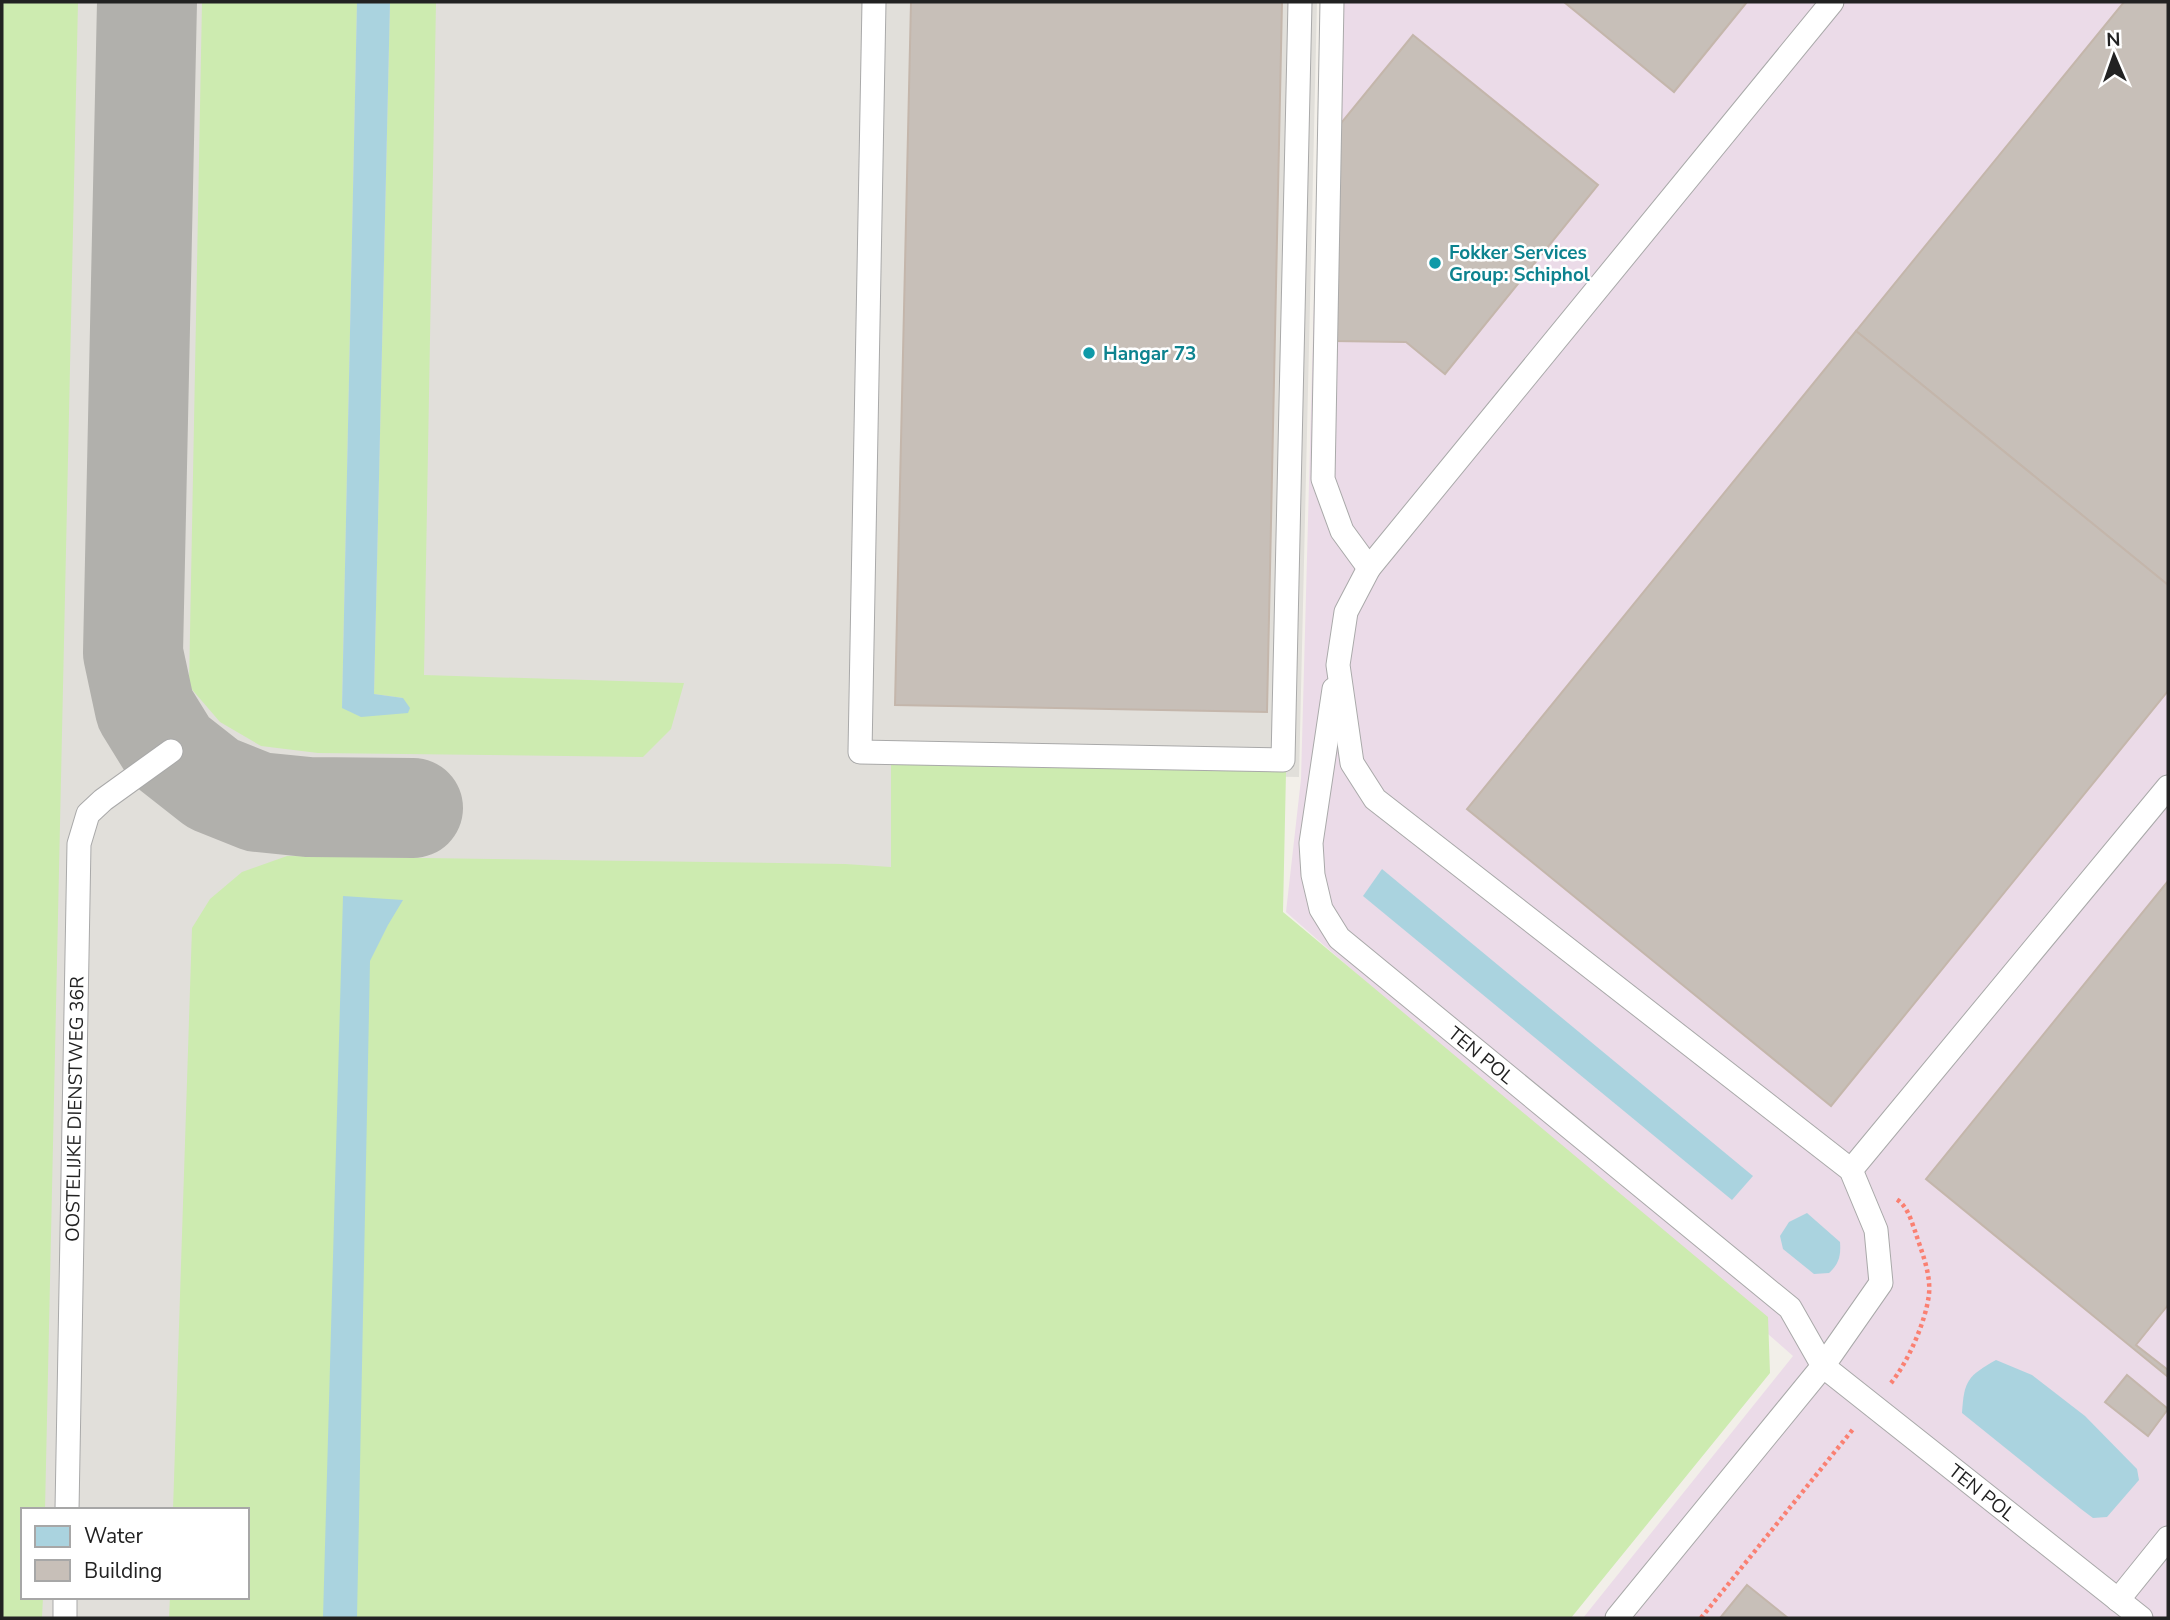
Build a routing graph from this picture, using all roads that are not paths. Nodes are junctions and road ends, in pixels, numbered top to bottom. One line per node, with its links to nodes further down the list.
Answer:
1 (874, 2): 2 (lane)
2 (1300, 2)
3 (1332, 2): 5 (lane)
4 (1832, 2): 5 (lane, TEN POL)
5 (1369, 568): 6 (lane, TEN POL)
6 (1338, 665): 9 (lane); 10 (lane, TEN POL)
7 (171, 751): 11 (lane, OOSTELIJKE DIENSTWEG 36R)
8 (2168, 787): 9 (lane)
9 (1851, 1170): 10 (lane)
10 (1823, 1366): 14 (lane, TEN POL); 16 (lane)
11 (66, 1508)
12 (2168, 1538): 14 (lane)
13 (65, 1599): 15 (lane)
14 (2118, 1600): 17 (lane, TEN POL)
15 (65, 1618)
16 (1617, 1618)
17 (2141, 1618)

